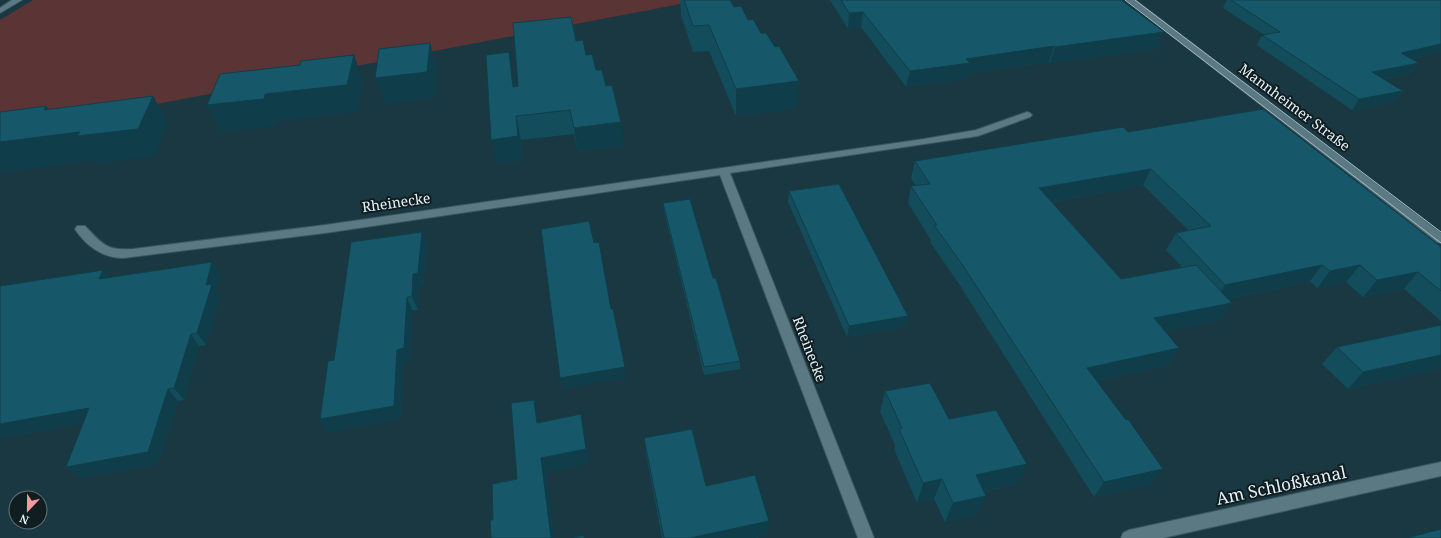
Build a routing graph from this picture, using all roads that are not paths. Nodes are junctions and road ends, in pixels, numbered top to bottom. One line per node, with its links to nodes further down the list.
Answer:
1 (18, 0): 3 (street)
2 (1130, 0): 7 (street, Mannheimer Straße)
3 (0, 11)
4 (1027, 115): 5 (street, Rheinecke)
5 (724, 171): 6 (street, Rheinecke); 9 (street, Rheinecke)
6 (81, 229)
7 (1441, 239)
8 (1441, 469): 10 (street, Am Schloßkanal)
9 (866, 538)
10 (1129, 538)

